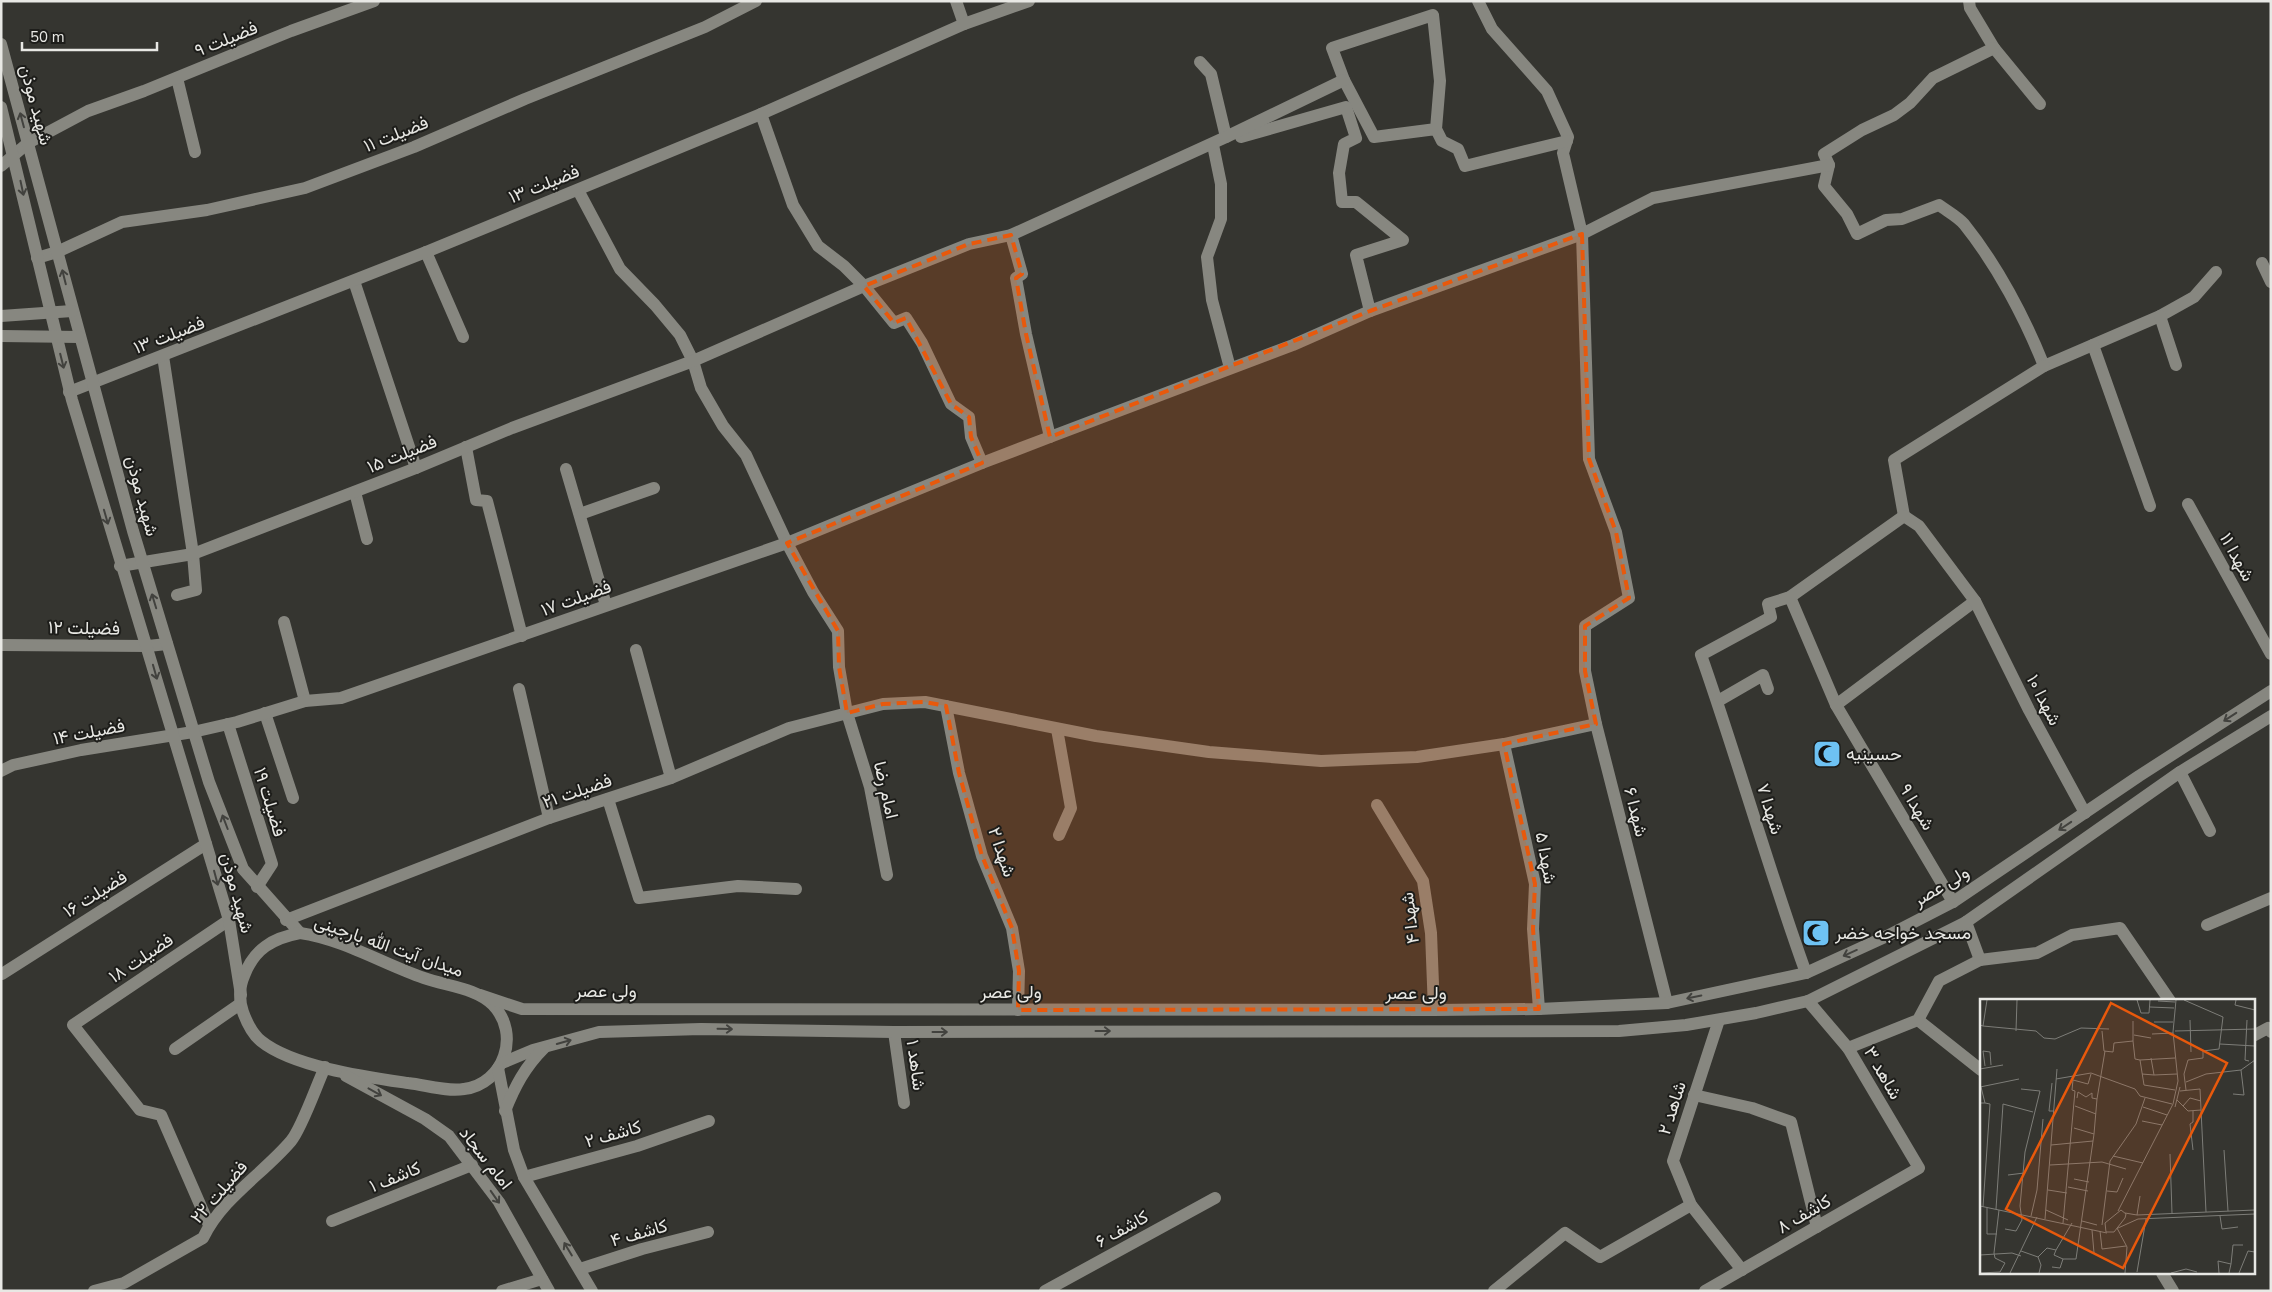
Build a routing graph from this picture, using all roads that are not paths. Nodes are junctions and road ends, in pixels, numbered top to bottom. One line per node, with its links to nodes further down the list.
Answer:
1 (374, 1): 11 (street, فضیلت ۹)
2 (756, 1): 28 (street, فضیلت ۱۱)
3 (956, 1): 7 (street)
4 (1029, 1): 7 (street, فضیلت ۱۳)
5 (1478, 1): 18 (street)
6 (1969, 1): 9 (street)
7 (964, 24): 15 (street, فضیلت ۱۳)
8 (1, 44): 19 (street, شهید موذن, one-way to 8)
9 (1994, 48): 13 (street); 23 (street)
10 (1200, 62): 17 (street)
11 (177, 78): 19 (street, فضیلت ۹); 21 (street)
12 (1344, 80): 16 (street); 16 (street); 17 (street)
13 (2040, 104)
14 (1, 107): 22 (street, شهید موذن)
15 (761, 114): 25 (street, فضیلت ۱۳); 35 (street)
16 (1436, 128): 18 (street)
17 (1226, 137): 20 (street)
18 (1567, 141): 26 (street)
19 (28, 143): 22 (street, فضیلت ۹); 28 (street, شهید موذن)
20 (1209, 146): 27 (street, فضیلت ۱۵); 37 (street); 50 (street)
21 (195, 152)
22 (14, 155): 24 (street, فضیلت ۹); 30 (street, شهید موذن, one-way to 30)
23 (1829, 165): 26 (street, فضیلت ۱۷); 49 (street)
24 (1, 166)
25 (578, 190): 29 (street, فضیلت ۱۳); 47 (street, امام رضا)
26 (1582, 234): 37 (street, فضیلت ۱۷); 91 (street, شهدا ۶)
27 (1011, 235): 35 (street, فضیلت ۱۵); 53 (street)
28 (57, 252): 30 (street, فضیلت ۱۱); 36 (street, شهید موذن, one-way to 28)
29 (426, 252): 33 (street, فضیلت ۱۳); 42 (street)
30 (37, 258): 38 (street, شهید موذن)
31 (2262, 263): 34 (street)
32 (2216, 272): 40 (street)
33 (354, 281): 46 (street, فضیلت ۱۳); 56 (street)
34 (2271, 282)
35 (864, 286): 47 (street, فضیلت ۱۵); 55 (street)
36 (72, 311): 38 (street); 44 (street, شهید موذن)
37 (1370, 311): 50 (street, فضیلت ۱۷)
38 (50, 314): 39 (street); 43 (street, شهید موذن)
39 (1, 316)
40 (2160, 316): 45 (street); 48 (street)
41 (1, 336): 43 (street)
42 (463, 336)
43 (56, 337): 44 (street); 52 (street, شهید موذن, one-way to 52)
44 (79, 337): 51 (street, شهید موذن)
45 (2093, 345): 49 (street); 61 (street)
46 (163, 356): 51 (street, فضیلت ۱۳); 66 (street)
47 (693, 362): 54 (street, فضیلت ۱۵); 65 (street, امام رضا)
48 (2176, 365)
49 (2044, 366): 63 (street)
50 (1230, 368): 53 (street, فضیلت ۱۷)
51 (93, 384): 52 (street, فضیلت ۱۳); 67 (street, شهید موذن)
52 (69, 392): 68 (street, شهید موذن, one-way to 68)
53 (1050, 437): 55 (street, فضیلت ۱۷)
54 (466, 447): 56 (street, فضیلت ۱۵); 74 (street)
55 (982, 463): 65 (street, فضیلت ۱۷)
56 (416, 468): 59 (street, فضیلت ۱۵)
57 (566, 469): 62 (street)
58 (654, 488): 62 (street)
59 (355, 492): 64 (street); 66 (street, فضیلت ۱۵)
60 (2188, 504): 79 (street, شهدا ۱۱)
61 (2150, 506)
62 (580, 514): 72 (street)
63 (1904, 516): 70 (street); 71 (street, شهدا ۱۰)
64 (367, 539)
65 (787, 544): 72 (street, فضیلت ۱۷); 88 (street, امام رضا)
66 (193, 554): 67 (street, فضیلت ۱۵); 69 (street)
67 (142, 561): 68 (street, فضیلت ۱۵); 75 (street, شهید موذن, one-way to 67)
68 (120, 566): 77 (street, شهید موذن)
69 (177, 595)
70 (1790, 597): 84 (street, شهدا ۷); 85 (street, شهدا ۹)
71 (1975, 601): 85 (street); 102 (street, شهدا ۱۰)
72 (606, 605): 74 (street, فضیلت ۱۷)
73 (284, 622): 83 (street)
74 (522, 636): 83 (street, فضیلت ۱۷)
75 (167, 644): 77 (street, فضیلت ۱۲); 93 (street, شهید موذن)
76 (1, 645): 77 (street, فضیلت ۱۲)
77 (148, 646): 94 (street, شهید موذن, one-way to 94)
78 (636, 650): 98 (street)
79 (2271, 654)
80 (519, 689): 103 (street)
81 (1768, 689): 84 (street)
82 (2271, 691): 102 (street, ولی عصر, one-way to 102)
83 (305, 701): 87 (street, فضیلت ۱۷)
84 (1718, 702): 119 (street, شهدا ۷)
85 (1836, 705): 112 (street, شهدا ۹)
86 (946, 706): 88 (street, فضیلت ۲۱); 92 (street, فضیلت ۲۱); 127 (street, شهدا ۲)
87 (265, 713): 90 (street, فضیلت ۱۷); 99 (street)
88 (847, 713): 98 (street, فضیلت ۲۱); 108 (street, امام رضا)
89 (2271, 716): 97 (street)
90 (228, 724): 93 (street, فضیلت ۱۷); 109 (street, فضیلت ۱۹)
91 (1596, 724): 95 (street, فضیلت ۲۱); 125 (street, شهدا ۶)
92 (1057, 729): 95 (street, فضیلت ۲۱); 106 (street)
93 (194, 732): 94 (street, فضیلت ۱۷); 109 (street, شهید موذن, one-way to 93)
94 (173, 734): 96 (street, فضیلت ۱۴); 107 (street, شهید موذن)
95 (1504, 744): 126 (street, شهدا ۵)
96 (7, 768)
97 (2180, 772): 104 (street); 105 (street)
98 (671, 778): 100 (street, فضیلت ۲۱)
99 (293, 798)
100 (608, 799): 103 (street, فضیلت ۲۱); 110 (street)
101 (1377, 805): 128 (street, شهدا ۴)
102 (2085, 812): 104 (street, شهدا ۱۰); 112 (street, ولی عصر, one-way to 112)
103 (549, 818): 114 (street, فضیلت ۲۱)
104 (2097, 830): 115 (street)
105 (2210, 830)
106 (1059, 835)
107 (206, 844): 113 (street, شهید موذن, one-way to 113); 120 (street, فضیلت ۱۶)
108 (887, 875)
109 (256, 887): 114 (street, شهید موذن)
110 (796, 889)
111 (2271, 898): 116 (street)
112 (1953, 902): 119 (street, ولی عصر, one-way to 119)
113 (228, 920): 123 (street, شهید موذن); 151 (street, فضیلت ۱۸)
114 (286, 920): 117 (street, شهید موذن)
115 (1966, 922): 118 (street); 124 (street)
116 (2207, 925)
117 (300, 933): 121 (street, میدان آیت الله بارجینی); 123 (street, میدان آیت الله بارجینی)
118 (1980, 960): 122 (street); 130 (street)
119 (1806, 973): 125 (street, ولی عصر, one-way to 125)
120 (2, 974)
121 (480, 995): 127 (street, ولی عصر); 138 (street, میدان آیت الله بارجینی)
122 (2169, 999)
123 (240, 1000): 137 (street); 139 (street)
124 (1808, 1001): 129 (street); 136 (street, شاهد ۳)
125 (1667, 1003): 126 (street, ولی عصر)
126 (1539, 1009): 128 (street, ولی عصر)
127 (1018, 1010): 128 (street, ولی عصر); 131 (street, شهدا ۲)
128 (1434, 1010)
129 (1719, 1020): 131 (street, one-way to 129); 141 (street, شاهد ۲)
130 (1918, 1020): 136 (street); 140 (street)
131 (1018, 1031): 132 (street, one-way to 131)
132 (894, 1032): 135 (street, one-way to 132); 142 (street, شاهد ۱)
133 (2271, 1032): 134 (street)
134 (2254, 1035)
135 (545, 1047): 138 (street); 143 (street)
136 (1848, 1048): 146 (street, شاهد ۳)
137 (175, 1049)
138 (500, 1066): 139 (street); 143 (street, امام سجاد)
139 (329, 1068): 145 (street, امام سجاد, one-way to 145); 151 (street, فضیلت ۲۲)
140 (1980, 1069)
141 (1694, 1095): 149 (street, شاهد ۲); 152 (street)
142 (904, 1103)
143 (505, 1111): 147 (street, امام سجاد)
144 (709, 1121): 147 (street, کاشف ۲)
145 (472, 1165): 150 (street, کاشف ۱); 157 (street, امام سجاد, one-way to 157)
146 (1919, 1168): 152 (street, کاشف ۸)
147 (524, 1178): 154 (street, امام سجاد, one-way to 147)
148 (1215, 1198): 162 (street, کاشف ۶)
149 (1692, 1205): 155 (street, شاهد ۲); 163 (street)
150 (332, 1221)
151 (209, 1225): 158 (street, فضیلت ۲۲)
152 (1818, 1227): 155 (street, کاشف ۸)
153 (708, 1232): 154 (street, کاشف ۴)
154 (580, 1269): 161 (street, امام سجاد)
155 (1742, 1270): 164 (street, کاشف ۸)
156 (2163, 1274): 165 (street)
157 (542, 1279): 159 (street); 160 (street, امام سجاد)
158 (94, 1291)
159 (502, 1291)
160 (549, 1291)
161 (592, 1291)
162 (1045, 1291)
163 (1494, 1291)
164 (1705, 1291)
165 (2173, 1291)

